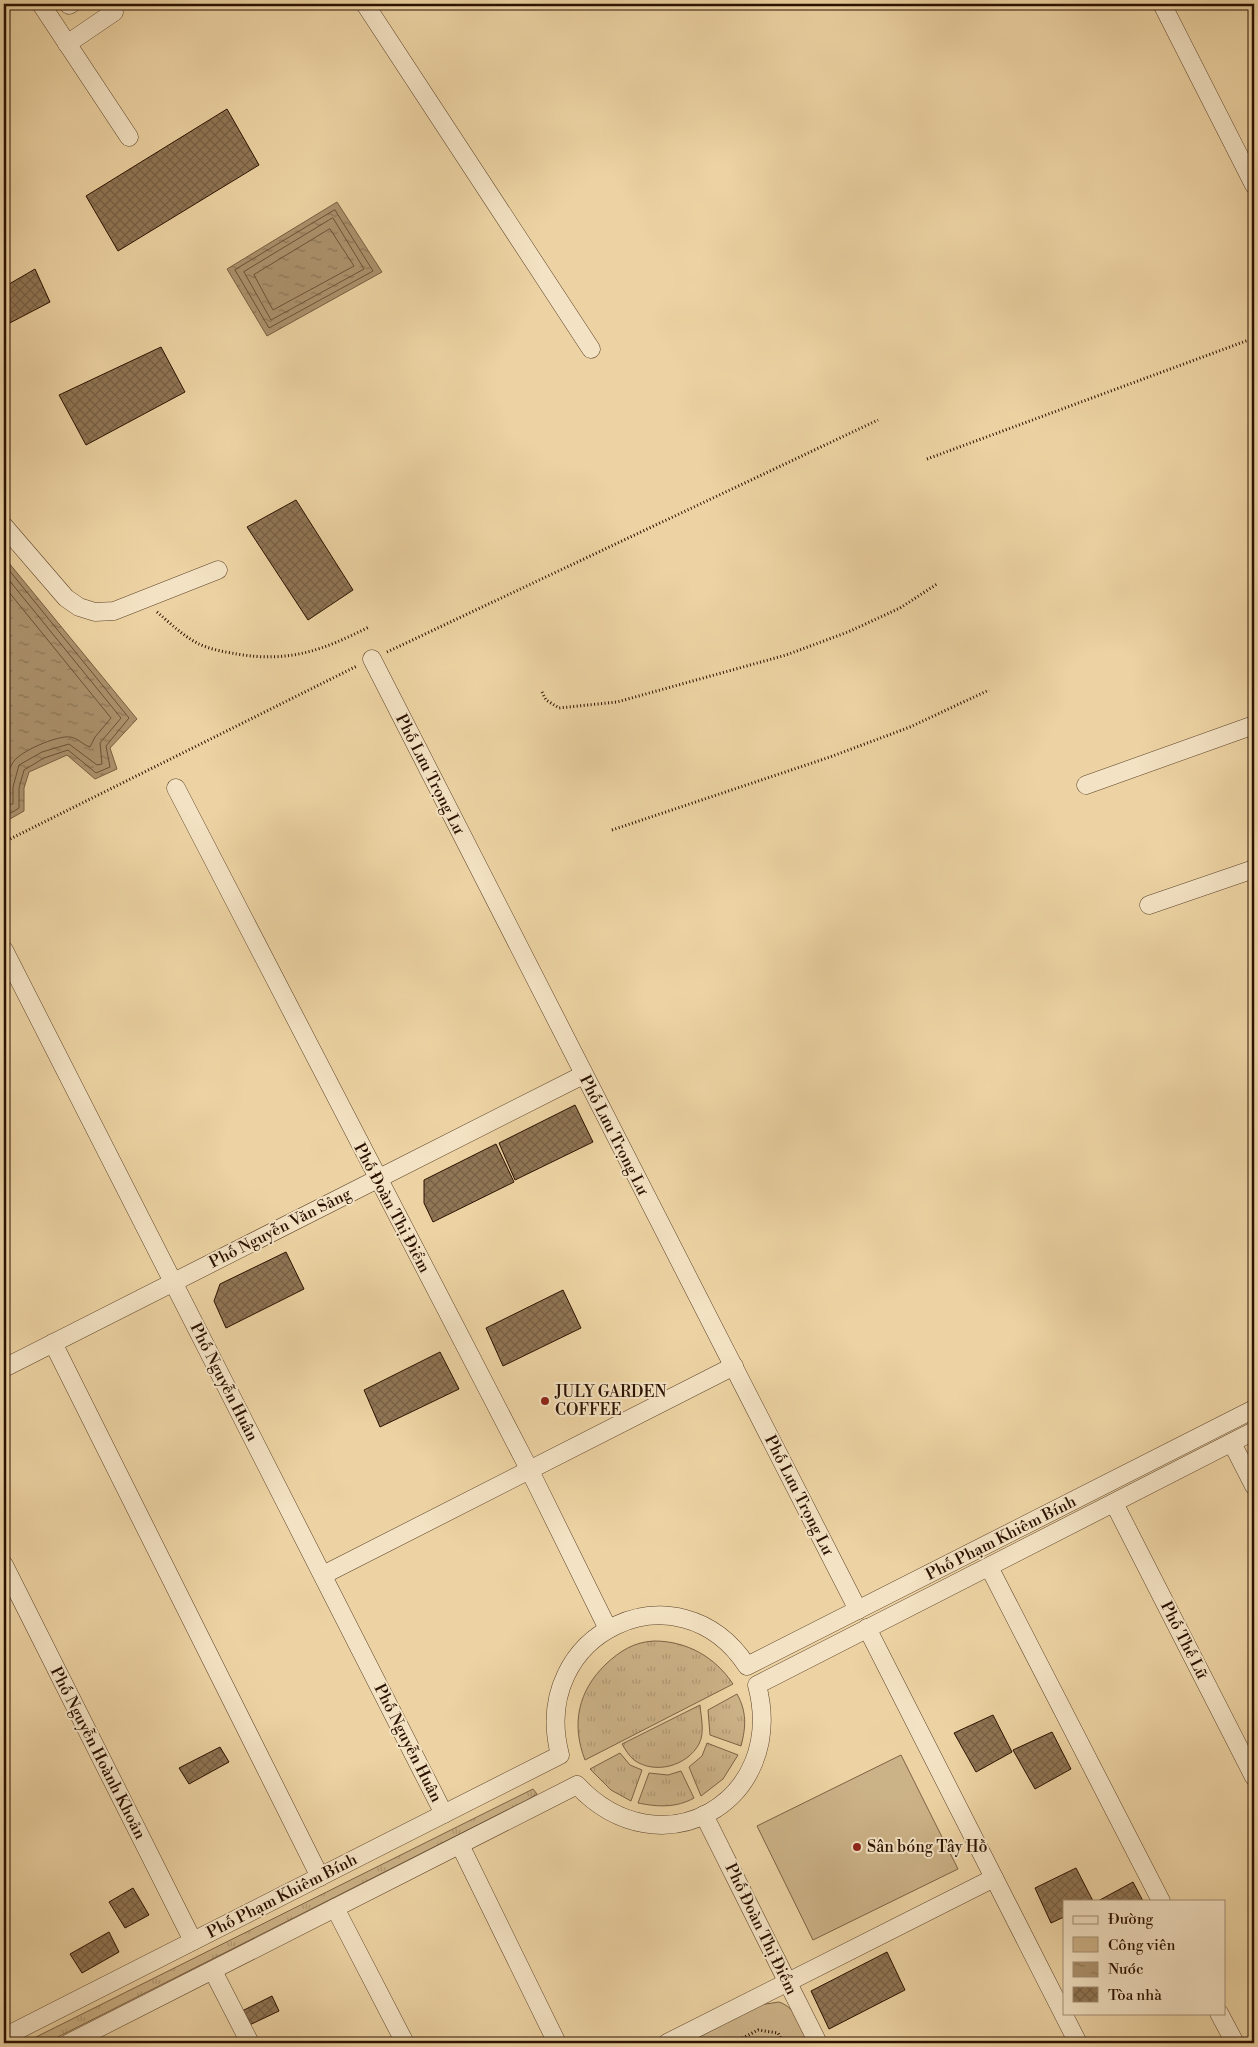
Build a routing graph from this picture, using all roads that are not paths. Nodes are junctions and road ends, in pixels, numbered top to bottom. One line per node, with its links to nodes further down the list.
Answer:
1 (41, 4): 5 (street)
2 (108, 4): 5 (street)
3 (365, 4): 8 (street)
4 (1162, 4): 7 (street)
5 (67, 44): 6 (street)
6 (129, 137)
7 (1254, 185)
8 (591, 348)
9 (4, 526): 10 (street)
10 (218, 570)
11 (372, 659): 18 (street, Phố Lưu Trọng Lư)
12 (1254, 725): 13 (street)
13 (1086, 785)
14 (176, 788): 19 (street, Phố Đoàn Thị Điểm)
15 (1254, 869): 16 (street)
16 (1149, 905)
17 (4, 950): 20 (street, Phố Nguyễn Huân)
18 (583, 1075): 19 (street, Phố Nguyễn Văn Sảng); 22 (street, Phố Lưu Trọng Lư)
19 (377, 1179): 20 (street, Phố Nguyễn Văn Sảng); 27 (street, Phố Đoàn Thị Điểm)
20 (174, 1282): 21 (street, Phố Nguyễn Văn Sảng); 32 (street, Phố Nguyễn Huân)
21 (53, 1343): 23 (street, Phố Nguyễn Văn Sảng); 40 (street)
22 (734, 1366): 27 (street); 33 (street, Phố Lưu Trọng Lư)
23 (4, 1368)
24 (1254, 1409): 33 (street, Phố Phạm Khiêm Bính)
25 (1254, 1431): 26 (street, Phố Phạm Khiêm Bính)
26 (1232, 1443): 28 (street); 29 (street, Phố Phạm Khiêm Bính)
27 (528, 1469): 32 (street); 35 (street, Phố Đoàn Thị Điểm)
28 (1254, 1486)
29 (1114, 1503): 31 (street, Phố Phạm Khiêm Bính); 36 (street, Phố Thế Lữ)
30 (4, 1565): 44 (street, Phố Nguyễn Hoành Khoản)
31 (989, 1567): 34 (street, Phố Phạm Khiêm Bính); 42 (street)
32 (322, 1575): 37 (street, Phố Nguyễn Huân)
33 (858, 1610): 35 (street, Phố Phạm Khiêm Bính)
34 (867, 1628): 38 (street, Phố Phạm Khiêm Bính); 41 (street)
35 (608, 1629): 37 (street, Phố Phạm Khiêm Bính)
36 (1254, 1777)
37 (444, 1814): 40 (street, Phố Phạm Khiêm Bính)
38 (704, 1815): 39 (street); 46 (street, Phố Đoàn Thị Điểm)
39 (460, 1845): 43 (street); 54 (street)
40 (320, 1877): 44 (street, Phố Phạm Khiêm Bính)
41 (994, 1878): 46 (street); 48 (street)
42 (1160, 1900)
43 (335, 1908): 45 (street); 53 (street)
44 (193, 1941): 50 (street, Phố Phạm Khiêm Bính)
45 (213, 1970): 51 (street); 52 (street)
46 (788, 1982): 55 (street); 56 (street, Phố Đoàn Thị Điểm)
47 (1063, 2014): 57 (street)
48 (1063, 2014)
49 (1220, 2014): 58 (street)
50 (4, 2037)
51 (69, 2043)
52 (250, 2043)
53 (405, 2043)
54 (557, 2043)
55 (667, 2043)
56 (818, 2043)
57 (1078, 2043)
58 (1235, 2043)

